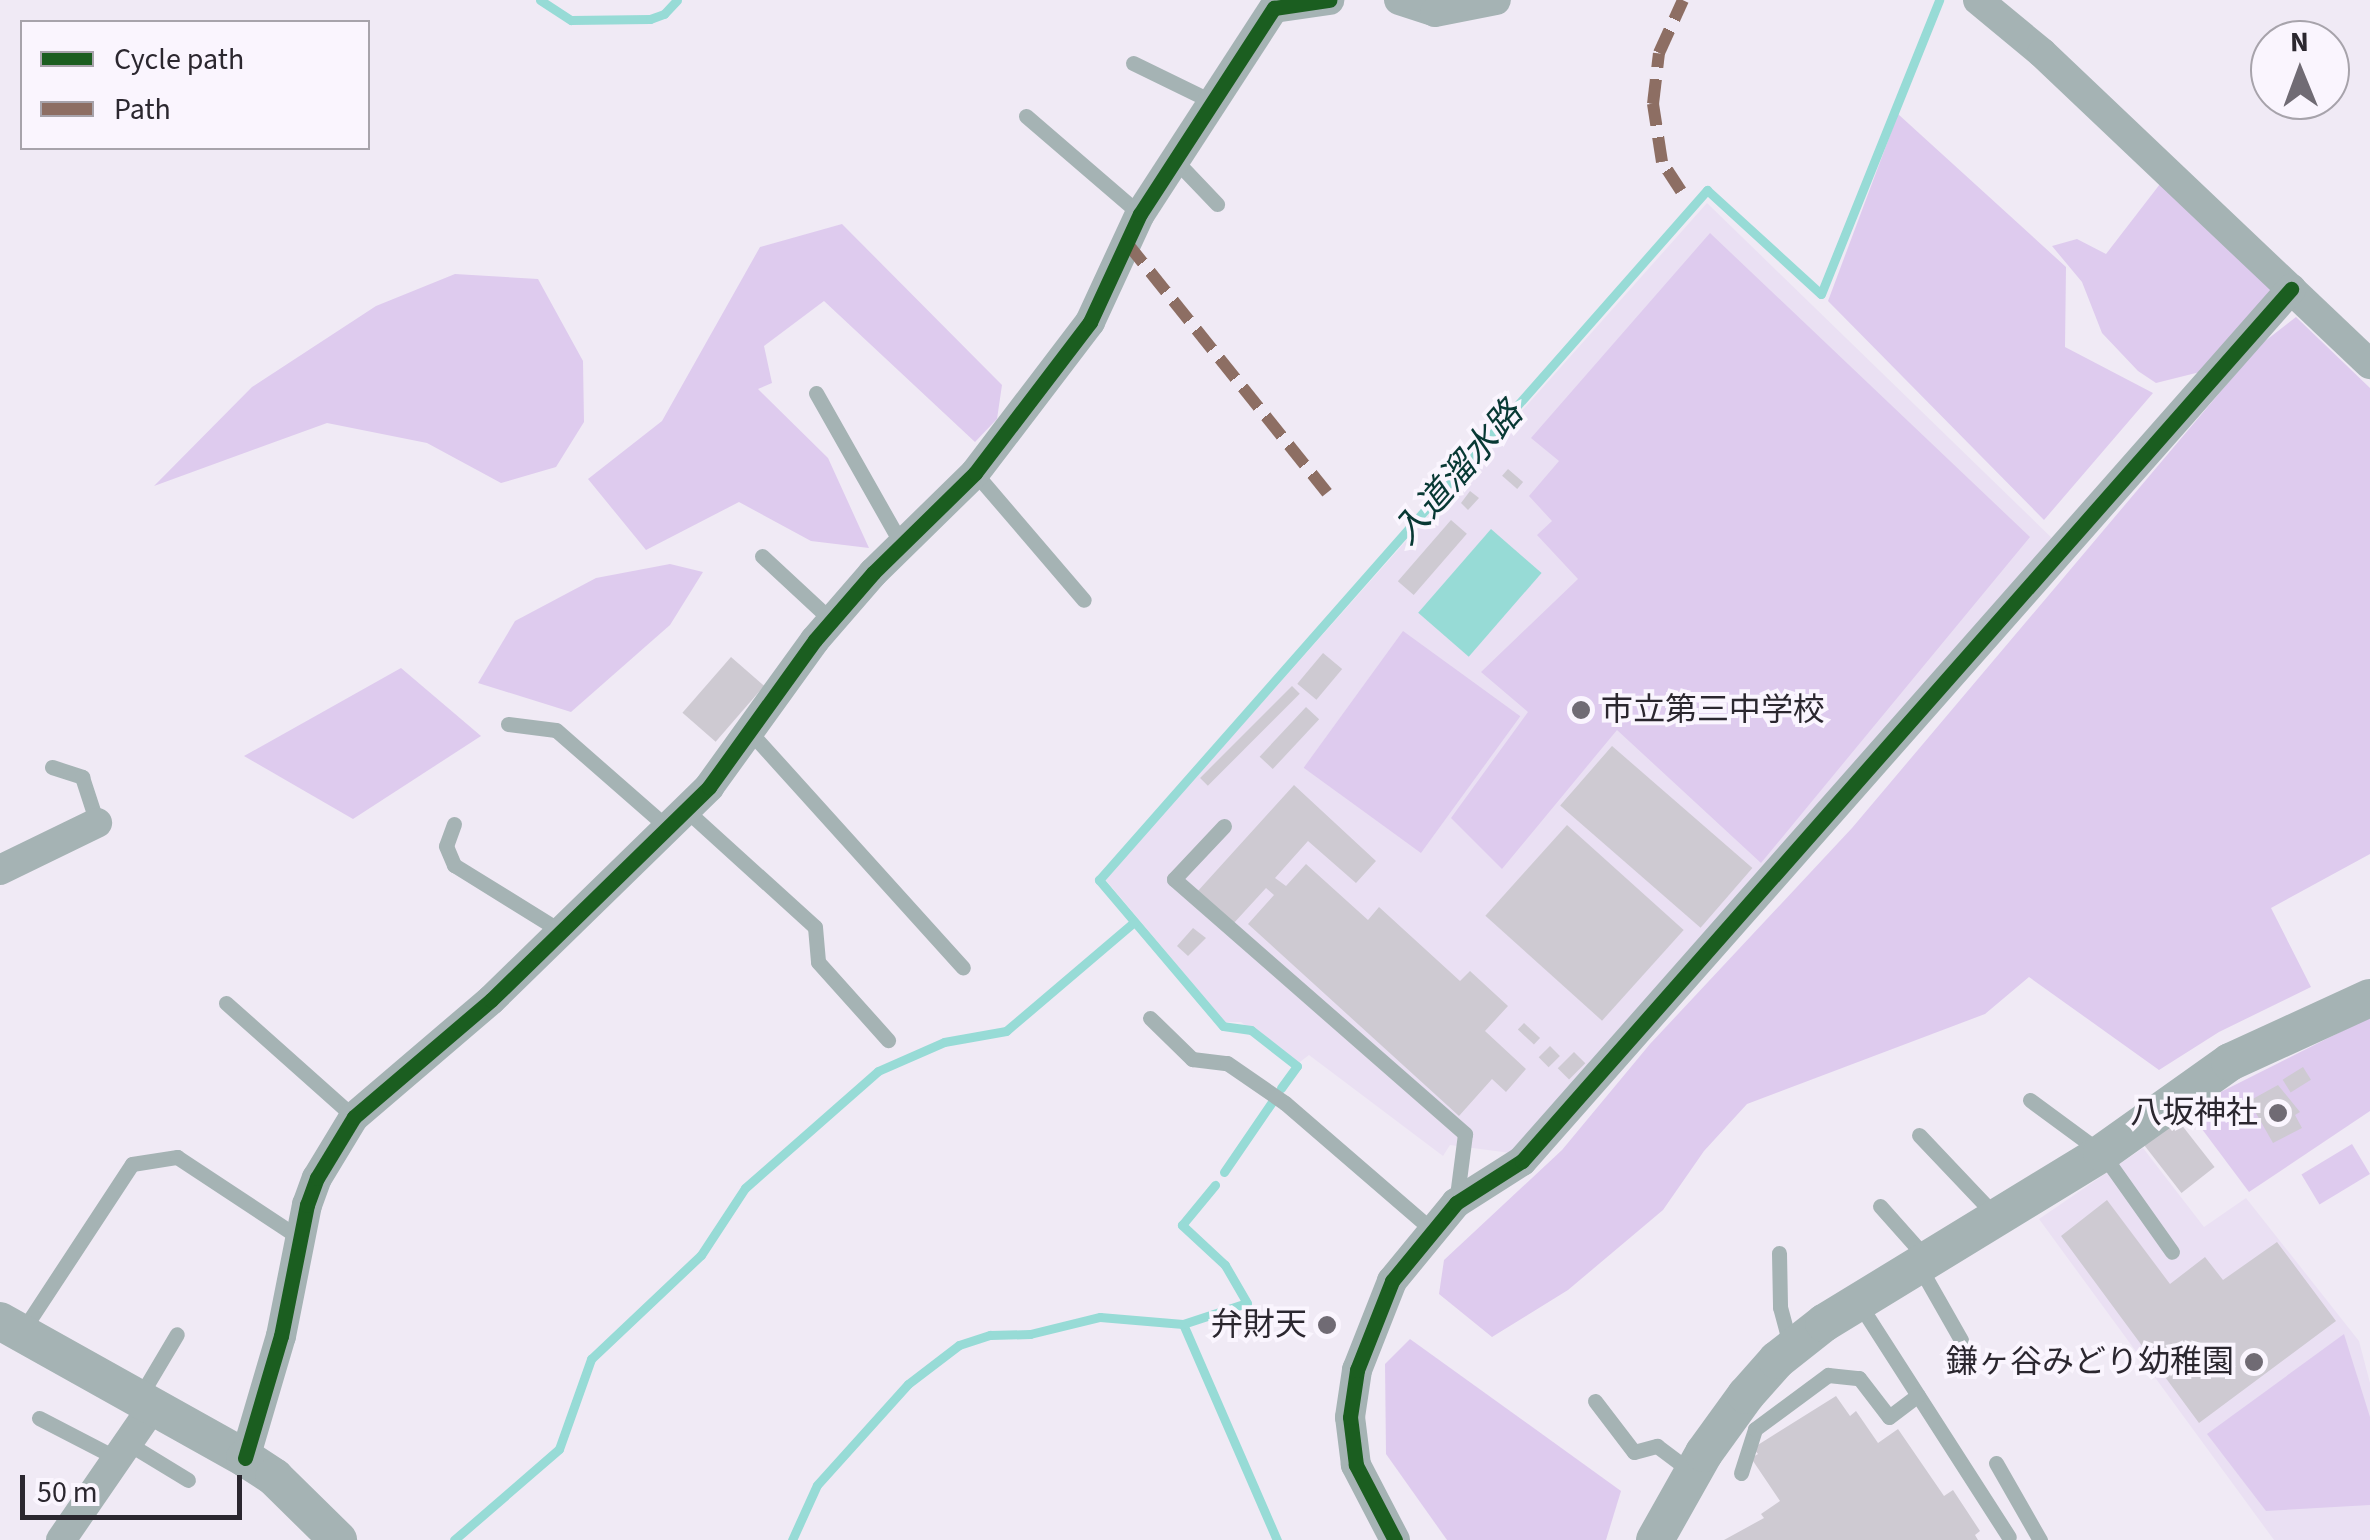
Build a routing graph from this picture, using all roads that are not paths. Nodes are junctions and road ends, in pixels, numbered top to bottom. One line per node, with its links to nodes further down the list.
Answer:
1 (1329, 0): 6 (street)
2 (1399, 0): 3 (street)
3 (1496, 0)
4 (1978, 0): 11 (street)
5 (1134, 63): 6 (lane)
6 (1213, 102): 8 (street)
7 (1026, 116): 10 (lane)
8 (1175, 160): 9 (lane); 10 (street)
9 (1216, 204)
10 (1140, 214): 14 (street)
11 (2291, 289): 12 (street); 37 (street)
12 (2370, 364)
13 (816, 393): 15 (lane)
14 (976, 474): 15 (street); 17 (lane)
15 (902, 545): 18 (street)
16 (762, 556): 18 (lane)
17 (1084, 600)
18 (832, 621): 20 (street)
19 (508, 724): 22 (lane)
20 (751, 733): 22 (street); 28 (lane)
21 (52, 768): 23 (lane)
22 (677, 819): 27 (street); 32 (lane)
23 (96, 823): 26 (street)
24 (454, 824): 27 (lane)
25 (1224, 826): 37 (lane)
26 (0, 870)
27 (562, 932): 34 (street)
28 (963, 968)
29 (2370, 998): 36 (street)
30 (226, 1003): 34 (lane)
31 (1150, 1018): 40 (lane)
32 (888, 1040)
33 (2030, 1100): 36 (lane)
34 (354, 1117): 41 (street)
35 (1919, 1135): 39 (lane)
36 (2102, 1153): 39 (street); 42 (lane)
37 (1456, 1203): 40 (street)
38 (1880, 1206): 44 (lane)
39 (1998, 1218): 44 (street)
40 (1432, 1229): 63 (street)
41 (300, 1238): 46 (lane); 55 (street)
42 (2172, 1252)
43 (1779, 1254): 49 (lane)
44 (1923, 1263): 45 (street); 48 (lane)
45 (1858, 1302): 49 (street); 50 (lane)
46 (10, 1327): 52 (street)
47 (177, 1334): 52 (lane)
48 (1961, 1340)
49 (1791, 1349): 58 (street)
50 (1918, 1395): 57 (lane); 60 (lane)
51 (1595, 1400): 58 (lane)
52 (146, 1402): 54 (street); 55 (street)
53 (39, 1418): 54 (lane)
54 (124, 1452): 59 (lane); 61 (street)
55 (245, 1458): 62 (street)
56 (1996, 1463): 65 (lane)
57 (1741, 1473)
58 (1693, 1474): 64 (street)
59 (188, 1480)
60 (2009, 1537)
61 (61, 1540)
62 (338, 1540)
63 (1395, 1540)
64 (1655, 1540)
65 (2040, 1540)

